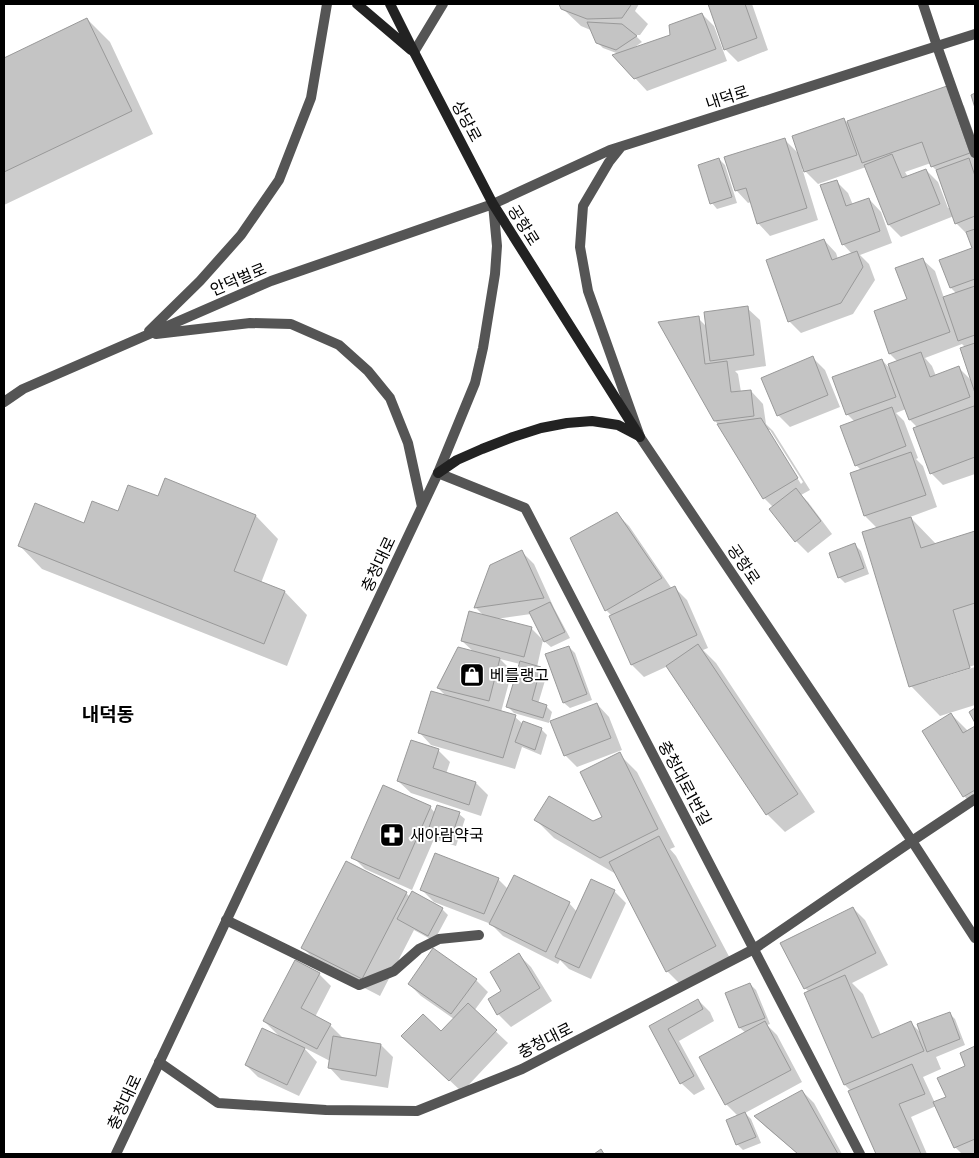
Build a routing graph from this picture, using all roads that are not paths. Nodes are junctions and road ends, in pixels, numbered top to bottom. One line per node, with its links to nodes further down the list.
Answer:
1 (327, 4): 12 (street)
2 (357, 4): 8 (main road, 상당로)
3 (390, 4): 8 (main road, 상당로)
4 (443, 4): 8 (street)
5 (923, 4): 7 (street)
6 (975, 34): 7 (street, 내덕로)
7 (937, 46): 9 (street, 내덕로); 10 (street)
8 (414, 52): 11 (main road, 상당로)
9 (622, 146): 11 (street, 내덕로); 14 (street)
10 (975, 153)
11 (493, 204): 12 (street, 안덕벌로); 14 (main road, 공항로); 15 (street, 충청대로)
12 (145, 335): 13 (street, 안덕벌로); 16 (street)
13 (4, 402)
14 (640, 436): 15 (main road); 18 (street, 공항로)
15 (438, 473): 16 (street, 충청대로); 22 (street, 충청대로1번길)
16 (422, 507): 19 (street, 충청대로)
17 (975, 799): 18 (street, 충청대로)
18 (912, 840): 21 (street, 공항로); 22 (street, 충청대로)
19 (226, 920): 20 (street); 23 (street, 충청대로)
20 (478, 935)
21 (975, 938)
22 (754, 949): 23 (street, 충청대로); 25 (street, 충청대로1번길)
23 (159, 1062): 24 (street, 충청대로)
24 (116, 1154)
25 (860, 1154)

